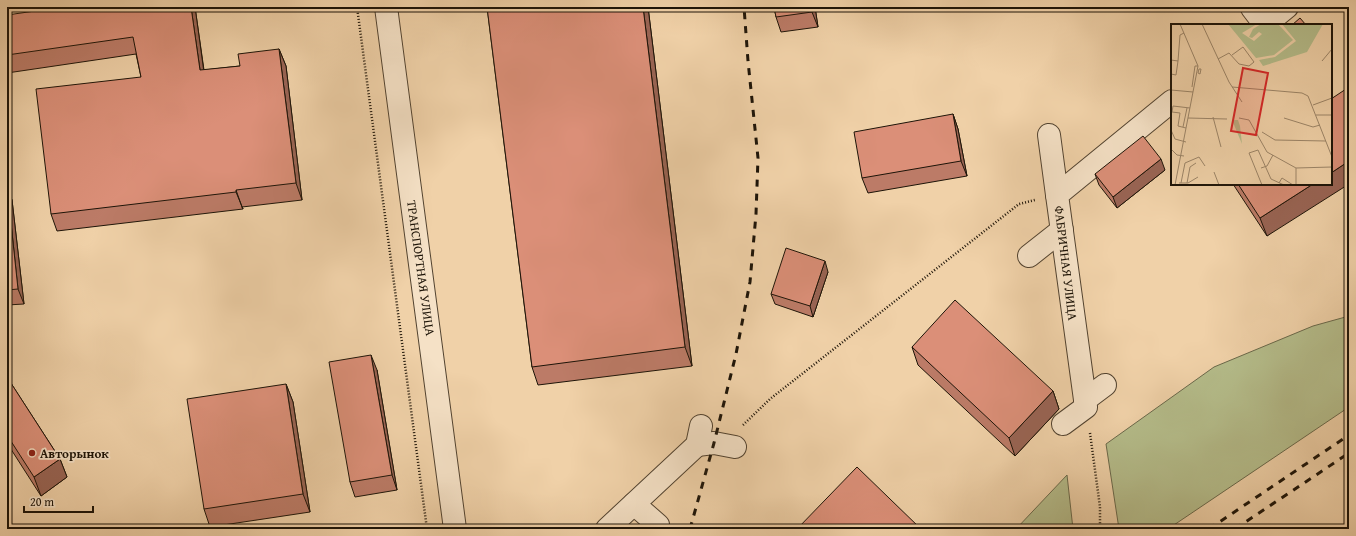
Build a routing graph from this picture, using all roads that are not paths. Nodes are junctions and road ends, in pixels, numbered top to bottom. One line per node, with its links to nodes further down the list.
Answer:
1 (386, 7): 16 (street, ТРАНСПОРТНАЯ УЛИЦА)
2 (1287, 7): 5 (street)
3 (1252, 8): 4 (street)
4 (1264, 24)
5 (1266, 24)
6 (1171, 102): 8 (street, ФАБРИЧНАЯ УЛИЦА)
7 (1049, 135): 8 (street)
8 (1057, 195): 9 (street, ФАБРИЧНАЯ УЛИЦА)
9 (1062, 230): 10 (street); 12 (street, ФАБРИЧНАЯ УЛИЦА)
10 (1029, 256)
11 (1105, 385): 12 (street)
12 (1085, 404): 13 (street)
13 (1063, 424)
14 (732, 447): 15 (street)
15 (634, 504): 17 (street); 18 (street)
16 (456, 529)
17 (607, 529)
18 (657, 529)

